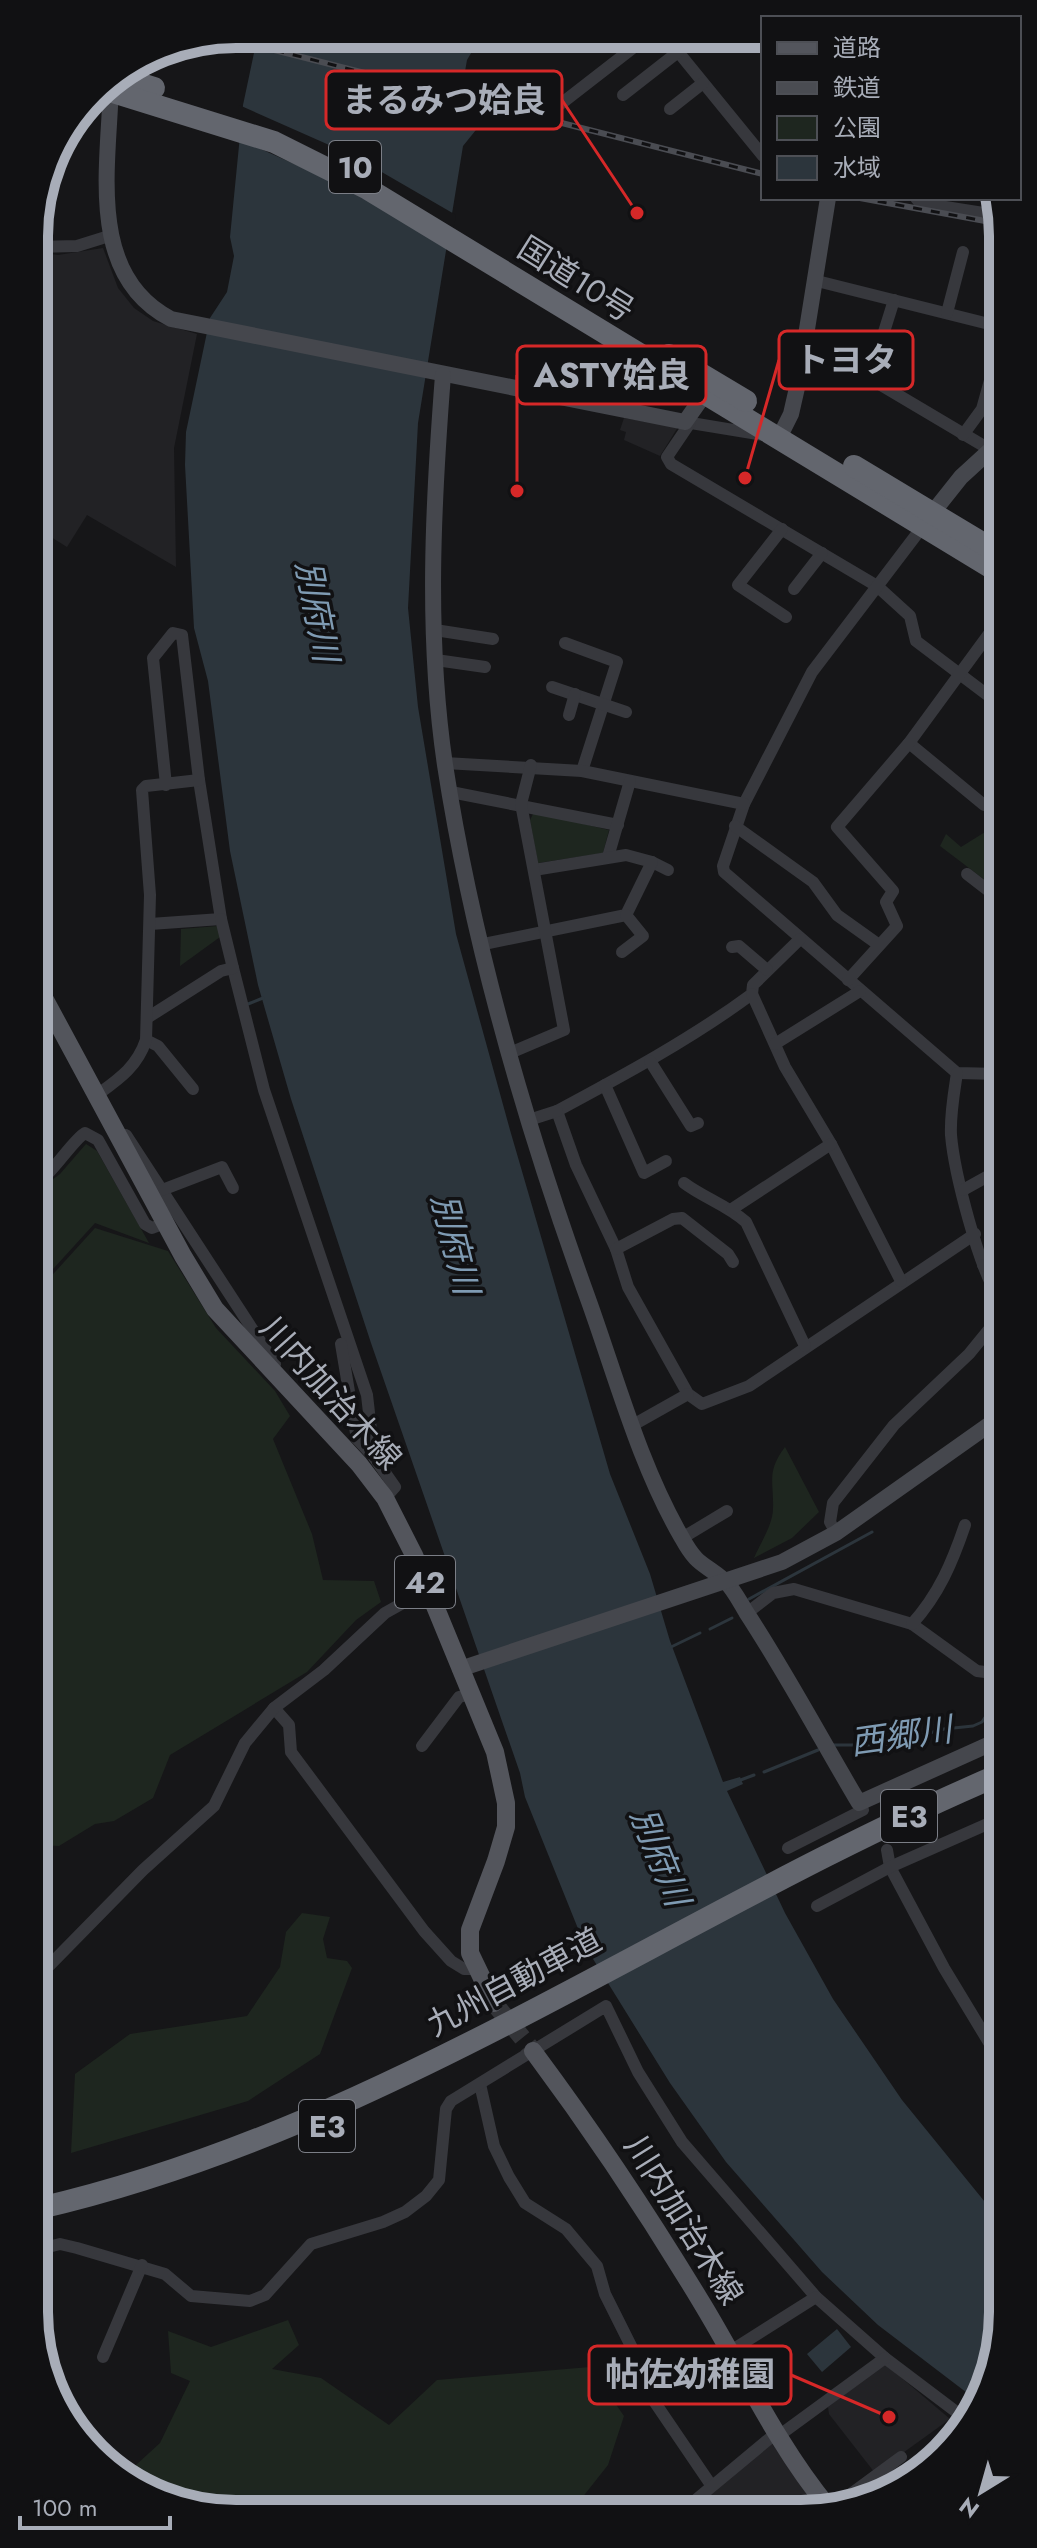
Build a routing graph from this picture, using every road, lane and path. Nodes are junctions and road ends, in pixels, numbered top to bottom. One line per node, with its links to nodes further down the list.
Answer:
1 (625, 48): 7 (street)
2 (677, 50): 3 (street); 5 (street)
3 (703, 83): 8 (street); 9 (street)
4 (123, 87): 25 (highway, 国道10号 / 10)
5 (623, 95)
6 (110, 97): 14 (street)
7 (562, 103)
8 (670, 109)
9 (761, 154)
10 (828, 200): 17 (street)
11 (918, 200): 12 (street)
12 (952, 203): 13 (street)
13 (987, 213)
14 (109, 236): 15 (street); 23 (street)
15 (48, 247)
16 (963, 252): 19 (street)
17 (813, 280): 18 (street); 21 (street)
18 (894, 300): 19 (street); 22 (street)
19 (947, 313): 20 (street)
20 (989, 324)
21 (803, 351): 27 (street); 28 (street)
22 (878, 351)
23 (437, 374): 26 (street); 39 (street)
24 (989, 384): 28 (street)
25 (709, 388): 26 (street); 27 (highway, 国道10号 / 10)
26 (688, 423): 27 (street); 32 (street)
27 (782, 431): 31 (highway, 国道10号 / 10)
28 (963, 435): 29 (street)
29 (989, 446)
30 (989, 455): 31 (street)
31 (928, 519): 33 (highway, 国道10号 / 10); 35 (highway, 国道10号 / 10); 36 (street)
32 (782, 529): 34 (street); 38 (street)
33 (989, 548)
34 (822, 553): 36 (street); 37 (street)
35 (989, 565)
36 (877, 586): 45 (street); 61 (street)
37 (794, 589)
38 (786, 617)
39 (435, 630): 41 (street); 43 (street)
40 (989, 635): 45 (street)
41 (493, 639)
42 (565, 643): 49 (street)
43 (436, 660): 44 (street); 53 (street)
44 (485, 667)
45 (962, 675): 48 (street); 52 (street)
46 (552, 687): 47 (street)
47 (575, 694): 49 (street); 51 (street)
48 (989, 696)
49 (604, 704): 50 (street); 55 (street)
50 (626, 712)
51 (569, 715)
52 (909, 743): 62 (street); 77 (street)
53 (445, 763): 54 (street); 59 (street)
54 (531, 765): 55 (street); 60 (street)
55 (582, 771): 57 (street)
56 (199, 780): 58 (street); 58 (street); 72 (street)
57 (630, 781): 61 (street); 63 (street)
58 (166, 785): 73 (street)
59 (451, 792): 60 (street); 76 (street)
60 (521, 804): 63 (street); 67 (street)
61 (744, 804): 64 (street)
62 (984, 805)
63 (618, 825): 65 (street)
64 (735, 826): 75 (street); 77 (street)
65 (608, 857): 66 (street); 67 (street)
66 (652, 862): 68 (street); 71 (street)
67 (534, 870): 74 (street)
68 (668, 870)
69 (967, 874): 70 (street)
70 (989, 891)
71 (626, 915): 74 (street); 79 (street)
72 (221, 919): 73 (street); 80 (street)
73 (150, 924): 86 (street)
74 (545, 932): 76 (street); 89 (street)
75 (800, 939): 81 (street); 82 (street)
76 (479, 945): 89 (street)
77 (879, 945): 82 (street)
78 (732, 947): 81 (street)
79 (622, 952)
80 (233, 968): 86 (street); 124 (street)
81 (767, 970): 84 (street)
82 (848, 980): 83 (street)
83 (860, 991): 88 (street); 91 (street)
84 (752, 994): 88 (street); 90 (street)
85 (48, 1005): 95 (main road, 川内加治木線 / 42)
86 (147, 1018): 87 (street)
87 (152, 1043): 94 (street); 95 (street)
88 (775, 1044): 100 (street)
89 (510, 1053): 97 (street)
90 (650, 1061): 93 (street); 98 (street)
91 (957, 1073): 92 (street); 107 (street)
92 (989, 1074)
93 (605, 1085): 96 (street); 101 (street)
94 (193, 1089)
95 (97, 1095): 99 (main road, 川内加治木線 / 42)
96 (557, 1111): 97 (street); 111 (street)
97 (529, 1120): 122 (street)
98 (698, 1123)
99 (112, 1127): 106 (street); 109 (main road, 川内加治木線 / 42)
100 (831, 1144): 108 (street); 116 (street)
101 (666, 1161)
102 (48, 1176): 109 (street)
103 (989, 1176): 107 (street)
104 (684, 1183): 108 (street)
105 (233, 1188): 106 (street)
106 (162, 1190): 120 (street)
107 (963, 1190): 110 (street)
108 (732, 1209): 119 (street)
109 (165, 1223): 120 (main road, 川内加治木線 / 42)
110 (975, 1234): 113 (street); 116 (street)
111 (616, 1249): 112 (street); 121 (street)
112 (733, 1262)
113 (983, 1265): 114 (street); 115 (street)
114 (989, 1268)
115 (989, 1277)
116 (901, 1281): 119 (street)
117 (328, 1298): 124 (street)
118 (989, 1329): 128 (street)
119 (805, 1346): 121 (street)
120 (278, 1380): 125 (main road, 川内加治木線 / 42)
121 (688, 1394): 122 (street)
122 (633, 1425): 129 (street)
123 (989, 1425): 128 (street)
124 (374, 1457): 125 (street)
125 (385, 1498): 131 (main road, 川内加治木線 / 42)
126 (727, 1511): 129 (street)
127 (965, 1525): 133 (street)
128 (836, 1533): 130 (street)
129 (682, 1538): 130 (street)
130 (725, 1581): 132 (street); 134 (street)
131 (428, 1589): 134 (main road, 川内加治木線 / 42); 137 (street)
132 (747, 1613): 133 (street); 142 (street)
133 (912, 1624): 135 (street)
134 (465, 1667): 136 (main road, 川内加治木線 / 42)
135 (989, 1672)
136 (470, 1694): 139 (street); 151 (main road, 川内加治木線 / 42)
137 (274, 1708): 150 (street); 151 (street)
138 (989, 1745): 142 (street)
139 (422, 1746)
140 (989, 1780): 147 (highway, 九州自動車道 / E3)
141 (989, 1795): 147 (highway, 九州自動車道 / E3)
142 (861, 1806): 144 (street); 145 (street)
143 (989, 1823): 148 (street)
144 (871, 1824)
145 (788, 1848)
146 (887, 1850): 148 (street)
147 (822, 1866): 152 (highway, 九州自動車道 / E3)
148 (890, 1867): 149 (street); 154 (street)
149 (817, 1906)
150 (48, 1967)
151 (476, 1969): 153 (main road, 川内加治木線 / 42)
152 (596, 1984): 157 (highway, 九州自動車道 / E3); 158 (highway, 九州自動車道 / E3)
153 (494, 2003)
154 (989, 2042)
155 (533, 2051): 156 (street); 161 (street); 162 (main road, 川内加治木線)
156 (480, 2084): 160 (street); 168 (street)
157 (48, 2206)
158 (48, 2222)
159 (48, 2247): 160 (street)
160 (142, 2265): 163 (street)
161 (816, 2297): 162 (street); 164 (street)
162 (729, 2352): 166 (main road, 川内加治木線)
163 (103, 2357)
164 (885, 2358): 165 (street); 166 (street)
165 (959, 2414)
166 (776, 2436): 168 (street); 170 (main road, 川内加治木線)
167 (901, 2457): 169 (street)
168 (711, 2485): 171 (street)
169 (848, 2494)
170 (823, 2498)
171 (695, 2500)

